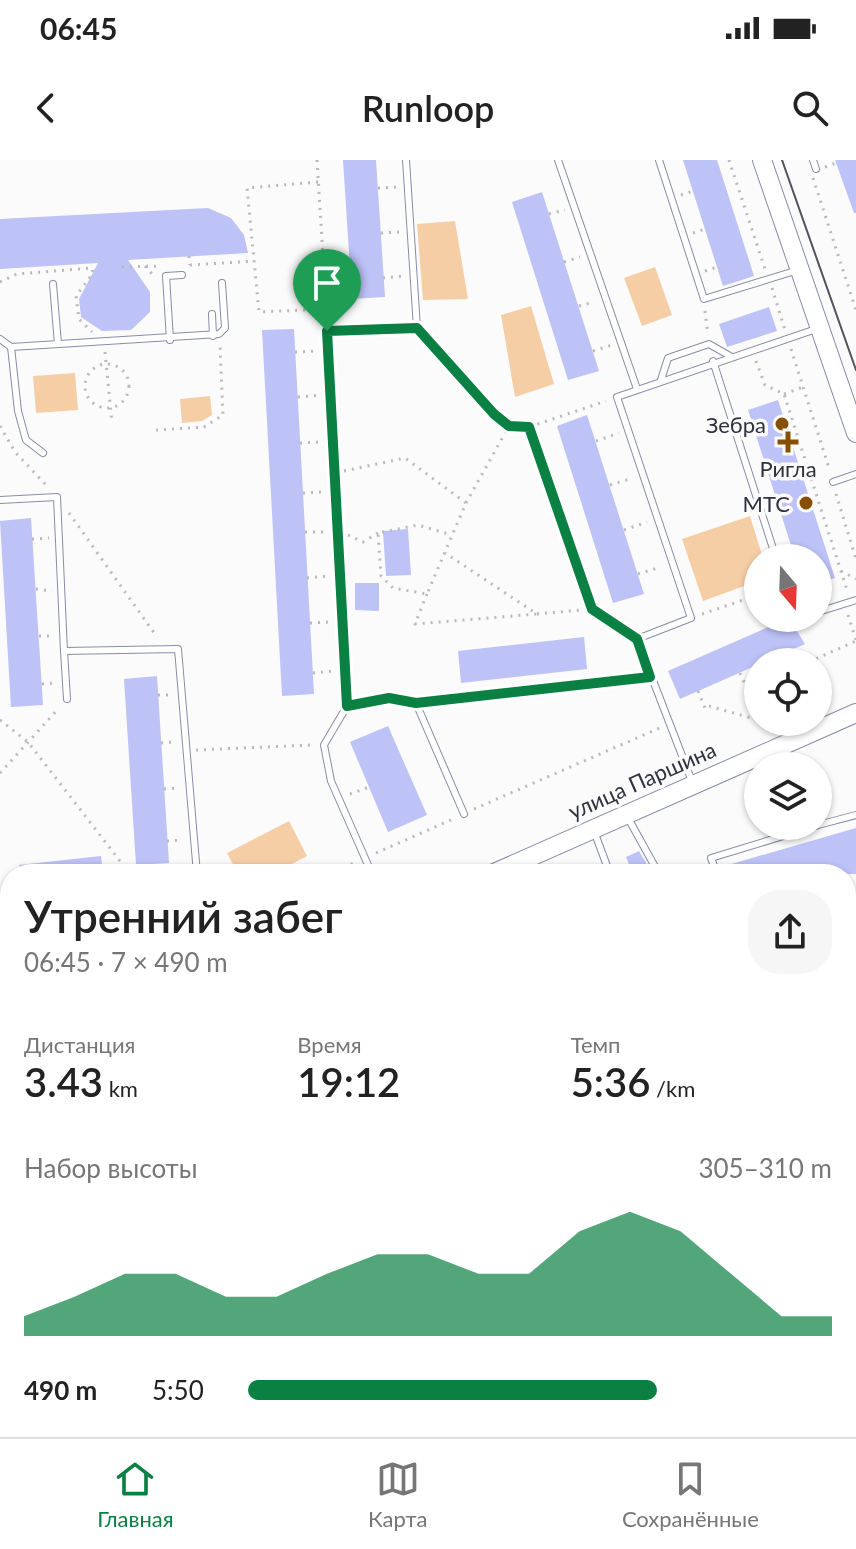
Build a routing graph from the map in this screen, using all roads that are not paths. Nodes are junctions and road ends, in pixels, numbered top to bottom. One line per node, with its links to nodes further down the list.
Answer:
1 (406, 160): 33 (lane)
2 (558, 160): 22 (lane)
3 (659, 160): 7 (lane)
4 (762, 160): 7 (street)
5 (813, 160): 6 (lane)
6 (814, 172)
7 (799, 270): 12 (street)
8 (182, 275): 16 (lane)
9 (222, 283): 14 (lane)
10 (53, 284): 17 (lane)
11 (212, 314): 14 (lane)
12 (819, 328): 19 (lane); 23 (street)
13 (17, 335): 18 (lane)
14 (216, 335): 16 (lane)
15 (0, 339): 18 (lane)
16 (170, 340): 17 (lane)
17 (58, 344): 18 (lane)
18 (15, 346): 24 (lane)
19 (730, 356): 20 (lane); 21 (lane)
20 (713, 361): 21 (lane); 28 (lane)
21 (661, 380): 22 (lane)
22 (637, 389): 30 (lane)
23 (856, 433)
24 (43, 453)
25 (856, 474): 26 (lane)
26 (833, 482)
27 (0, 500): 29 (lane)
28 (772, 544)
29 (64, 651): 32 (lane); 44 (lane)
30 (650, 677): 31 (lane); 37 (lane)
31 (468, 697)
32 (67, 699)
33 (347, 706): 39 (lane); 45 (lane)
34 (856, 713): 35 (street, улица Паршина)
35 (779, 752)
36 (744, 768): 37 (street, улица Паршина)
37 (693, 784): 38 (street, улица Паршина)
38 (626, 813): 42 (street, улица Паршина); 48 (lane)
39 (464, 814)
40 (856, 815): 41 (lane)
41 (832, 822)
42 (592, 828): 46 (street, улица Паршина); 47 (lane)
43 (768, 840): 49 (lane)
44 (196, 864)
45 (368, 864)
46 (514, 864)
47 (606, 864)
48 (654, 864)
49 (713, 864)

